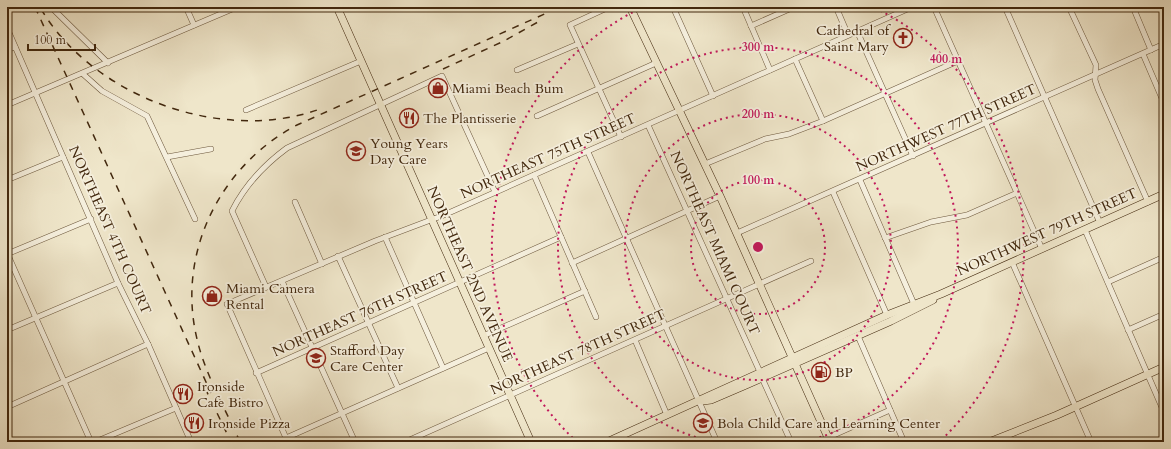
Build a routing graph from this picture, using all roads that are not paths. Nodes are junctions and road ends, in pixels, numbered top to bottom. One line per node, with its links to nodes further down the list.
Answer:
1 (53, 7): 30 (street)
2 (186, 7): 16 (street)
3 (237, 7): 16 (street)
4 (337, 7): 28 (main road, NORTHEAST 2ND AVENUE)
5 (609, 7): 21 (street)
6 (630, 7): 31 (main road)
7 (673, 7): 39 (street)
8 (743, 7): 17 (street)
9 (794, 7): 17 (street)
10 (836, 7): 20 (street)
11 (912, 7): 19 (street, NORTHEAST 75TH STREET)
12 (934, 7): 29 (street)
13 (1005, 7): 40 (street)
14 (1069, 7): 35 (street)
15 (1133, 7): 25 (street)
16 (194, 25): 30 (street)
17 (751, 26): 33 (street)
18 (7, 28): 23 (street, NORTHEAST 4TH COURT)
19 (857, 32): 20 (street, NORTHEAST 75TH STREET); 38 (street)
20 (848, 35): 27 (street, NORTHEAST 75TH STREET)
21 (578, 44): 32 (street); 36 (street)
22 (1164, 44): 25 (street, NORTHWEST 77TH STREET)
23 (15, 47): 24 (street); 37 (street, NORTHEAST 4TH COURT)
24 (7, 50)
25 (1152, 50): 26 (street, NORTHWEST 77TH STREET)
26 (1143, 54): 35 (street, NORTHWEST 77TH STREET); 41 (street)
27 (795, 59): 33 (street, NORTHEAST 75TH STREET); 47 (street)
28 (361, 61): 42 (main road, NORTHEAST 2ND AVENUE); 44 (street)
29 (958, 62): 38 (street); 48 (street)
30 (108, 63): 34 (street)
31 (656, 63): 36 (street); 45 (main road)
32 (517, 70)
33 (770, 70): 39 (street, NORTHEAST 75TH STREET)
34 (83, 74): 37 (street); 55 (street)
35 (1096, 75): 40 (street, NORTHWEST 77TH STREET); 66 (street)
36 (599, 89): 46 (street); 50 (street)
37 (36, 93): 43 (street); 54 (street, NORTHEAST 4TH COURT)
38 (885, 94): 47 (street); 53 (street)
39 (713, 96): 45 (street, NORTHEAST 75TH STREET)
40 (1045, 97): 48 (street, NORTHWEST 77TH STREET); 71 (street)
41 (1164, 103)
42 (380, 104): 60 (street); 70 (main road, NORTHEAST 2ND AVENUE); 91 (street)
43 (7, 105)
44 (246, 110)
45 (680, 111): 49 (street, NORTHEAST 75TH STREET); 56 (main road)
46 (537, 116)
47 (823, 121): 56 (street)
48 (986, 123): 53 (street, NORTHWEST 77TH STREET); 62 (street)
49 (648, 125): 50 (street, NORTHEAST 75TH STREET); 67 (street, NORTHEAST MIAMI COURT)
50 (621, 137): 52 (street, NORTHEAST 75TH STREET)
51 (211, 149): 55 (street)
52 (588, 152): 57 (street, NORTHEAST 75TH STREET); 77 (street)
53 (913, 156): 59 (street, NORTHWEST 77TH STREET)
54 (63, 157): 58 (street); 68 (street, NORTHEAST 4TH COURT)
55 (167, 157): 69 (street)
56 (705, 164): 64 (main road)
57 (534, 175): 60 (street, NORTHEAST 75TH STREET); 75 (street)
58 (7, 180)
59 (860, 180): 61 (street, NORTHWEST 77TH STREET); 76 (street)
60 (496, 192): 70 (street, NORTHEAST 75TH STREET)
61 (833, 192): 73 (street, NORTHWEST 77TH STREET); 98 (street)
62 (1017, 193): 76 (street); 78 (street)
63 (1164, 194): 66 (main road, NORTHWEST 79TH STREET)
64 (720, 196): 67 (street); 73 (main road)
65 (295, 202): 85 (street)
66 (1148, 202): 71 (main road, NORTHWEST 79TH STREET)
67 (688, 210): 77 (street); 94 (street, NORTHEAST MIAMI COURT)
68 (91, 219): 79 (street); 88 (street, NORTHEAST 4TH COURT)
69 (195, 219)
70 (432, 219): 74 (street, NORTHEAST 75TH STREET); 89 (main road, NORTHEAST 2ND AVENUE)
71 (1100, 223): 72 (main road, NORTHWEST 79TH STREET)
72 (1085, 230): 78 (main road, NORTHWEST 79TH STREET); 87 (street)
73 (737, 233): 90 (main road)
74 (385, 237): 80 (street, NORTHEAST 75TH STREET); 95 (street)
75 (561, 237): 84 (street); 89 (street, NORTHEAST 76TH STREET)
76 (885, 238): 96 (street)
77 (627, 239): 84 (street); 102 (street)
78 (1042, 249): 83 (main road, NORTHWEST 79TH STREET)
79 (7, 254): 100 (street)
80 (338, 256): 85 (street, NORTHEAST 75TH STREET); 101 (street)
81 (1164, 257): 87 (street)
82 (811, 261): 90 (street, NORTHEAST 78TH STREET)
83 (1012, 262): 93 (main road, NORTHWEST 79TH STREET); 122 (street)
84 (572, 263): 92 (street)
85 (322, 264): 86 (street, NORTHEAST 75TH STREET)
86 (282, 281): 91 (street, NORTHEAST 75TH STREET); 109 (street)
87 (1108, 282): 104 (street)
88 (118, 283): 100 (street); 108 (street, NORTHEAST 4TH COURT)
89 (460, 283): 95 (street, NORTHEAST 76TH STREET); 105 (main road, NORTHEAST 2ND AVENUE)
90 (760, 284): 94 (street, NORTHEAST 78TH STREET); 111 (main road)
91 (266, 287): 114 (street, NORTHEAST 75TH STREET)
92 (585, 291): 99 (street); 105 (street)
93 (941, 294): 96 (main road, NORTHWEST 79TH STREET); 106 (main road, NORTHWEST 79TH STREET)
94 (728, 298): 102 (street, NORTHEAST 78TH STREET); 115 (street, NORTHEAST MIAMI COURT)
95 (414, 302): 101 (street, NORTHEAST 76TH STREET); 113 (street)
96 (914, 304): 98 (main road, NORTHWEST 79TH STREET)
97 (1164, 314): 104 (street)
98 (888, 315): 106 (main road); 111 (main road, NORTHWEST 79TH STREET)
99 (596, 317)
100 (35, 318): 103 (street); 117 (street)
101 (368, 323): 109 (street, NORTHEAST 76TH STREET); 118 (street)
102 (666, 326): 107 (street, NORTHEAST 78TH STREET); 120 (street)
103 (7, 330)
104 (1128, 330): 116 (street)
105 (483, 336): 110 (main road, NORTHEAST 2ND AVENUE)
106 (858, 336): 111 (main road, NORTHWEST 79TH STREET); 124 (street)
107 (635, 340): 119 (street, NORTHEAST 78TH STREET); 127 (street)
108 (148, 344): 117 (street); 123 (street, NORTHEAST 4TH COURT)
109 (312, 348): 114 (street, NORTHEAST 76TH STREET); 126 (street)
110 (489, 348): 113 (street); 119 (main road, NORTHEAST 2ND AVENUE)
111 (794, 360): 115 (main road); 128 (main road)
112 (1164, 367): 116 (main road)
113 (443, 368): 118 (street)
114 (256, 373): 126 (street)
115 (761, 375): 120 (main road); 137 (street, NORTHEAST MIAMI COURT)
116 (1148, 375): 122 (main road); 125 (street)
117 (64, 381): 121 (street); 129 (street)
118 (398, 388): 126 (street)
119 (510, 395): 133 (street, NORTHEAST 78TH STREET); 134 (main road, NORTHEAST 2ND AVENUE)
120 (699, 402): 127 (main road); 136 (street)
121 (7, 407)
122 (1076, 407): 140 (main road); 141 (street)
123 (176, 408): 130 (street); 131 (street, NORTHEAST 4TH COURT)
124 (890, 410): 128 (street); 139 (street)
125 (1164, 412)
126 (342, 413): 132 (street)
127 (668, 415): 135 (main road)
128 (829, 440): 138 (street)
129 (91, 442)
130 (95, 442)
131 (191, 442)
132 (355, 442)
133 (405, 442)
134 (531, 442)
135 (607, 442)
136 (717, 442)
137 (791, 442)
138 (818, 442)
139 (904, 442)
140 (989, 442)
141 (1091, 442)

